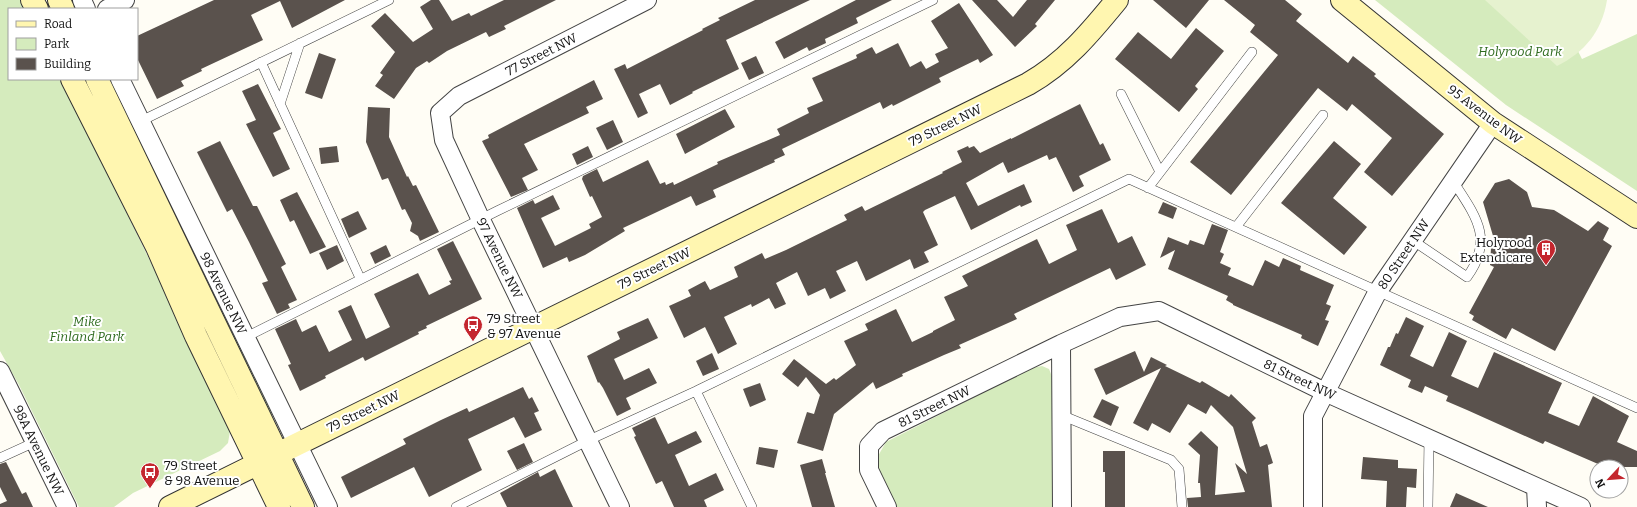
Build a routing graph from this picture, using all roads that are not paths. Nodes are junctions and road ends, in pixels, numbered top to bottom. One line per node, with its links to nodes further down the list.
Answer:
1 (125, 0): 7 (street)
2 (389, 0): 8 (lane)
3 (646, 0): 16 (street, 77 Street NW)
4 (933, 0): 24 (lane)
5 (1117, 0): 29 (street, 79 Street NW)
6 (1342, 0): 19 (street, 95 Avenue NW)
7 (109, 8)
8 (300, 43): 10 (lane); 15 (lane)
9 (1252, 52): 20 (lane)
10 (261, 62): 15 (lane); 18 (lane)
11 (73, 80): 43 (street)
12 (97, 80): 41 (street, 98 Avenue NW)
13 (120, 80): 18 (street, 98 Avenue NW)
14 (1121, 94): 20 (lane)
15 (280, 104): 27 (lane)
16 (440, 113): 24 (street, 97 Avenue NW)
17 (1323, 115): 25 (lane)
18 (141, 121): 30 (street, 98 Avenue NW)
19 (1493, 123): 21 (street, 80 Street NW); 23 (street, 95 Avenue NW)
20 (1160, 172): 22 (lane)
21 (1453, 181): 26 (street, 80 Street NW); 26 (lane)
22 (1148, 188): 25 (lane); 33 (lane)
23 (1637, 217)
24 (481, 220): 27 (lane); 29 (street, 97 Avenue NW)
25 (1236, 227): 28 (lane)
26 (1412, 240): 28 (street, 80 Street NW)
27 (360, 278): 30 (lane)
28 (1378, 291): 34 (street, 80 Street NW); 35 (lane)
29 (533, 327): 38 (street, 97 Avenue NW); 40 (street, 79 Street NW)
30 (246, 337): 40 (street, 98 Avenue NW)
31 (1061, 344): 34 (street, 81 Street NW); 36 (street); 54 (street, 81 Street NW)
32 (0, 371): 39 (street, 98A Avenue NW)
33 (696, 391): 38 (lane); 53 (lane)
34 (1327, 392): 37 (street, 81 Street NW); 57 (street, 80 Street NW)
35 (1637, 408)
36 (1061, 415): 55 (street); 56 (lane)
37 (1429, 437): 44 (street, 81 Street NW); 58 (lane)
38 (587, 441): 45 (lane); 52 (street, 97 Avenue NW)
39 (35, 442): 42 (lane); 46 (street, 98A Avenue NW)
40 (297, 444): 41 (street, 79 Street NW); 50 (street, 98 Avenue NW)
41 (277, 454): 43 (street, 79 Street NW); 49 (street, 98 Avenue NW)
42 (0, 458)
43 (257, 464): 47 (street, 79 Street NW); 48 (street)
44 (1536, 487): 59 (street); 60 (street, 81 Street NW)
45 (471, 504): 51 (lane)
46 (67, 507)
47 (170, 507)
48 (279, 507)
49 (303, 507)
50 (328, 507)
51 (456, 507)
52 (620, 507)
53 (752, 507)
54 (887, 507)
55 (1062, 507)
56 (1182, 507)
57 (1313, 507)
58 (1428, 507)
59 (1537, 507)
60 (1581, 507)

